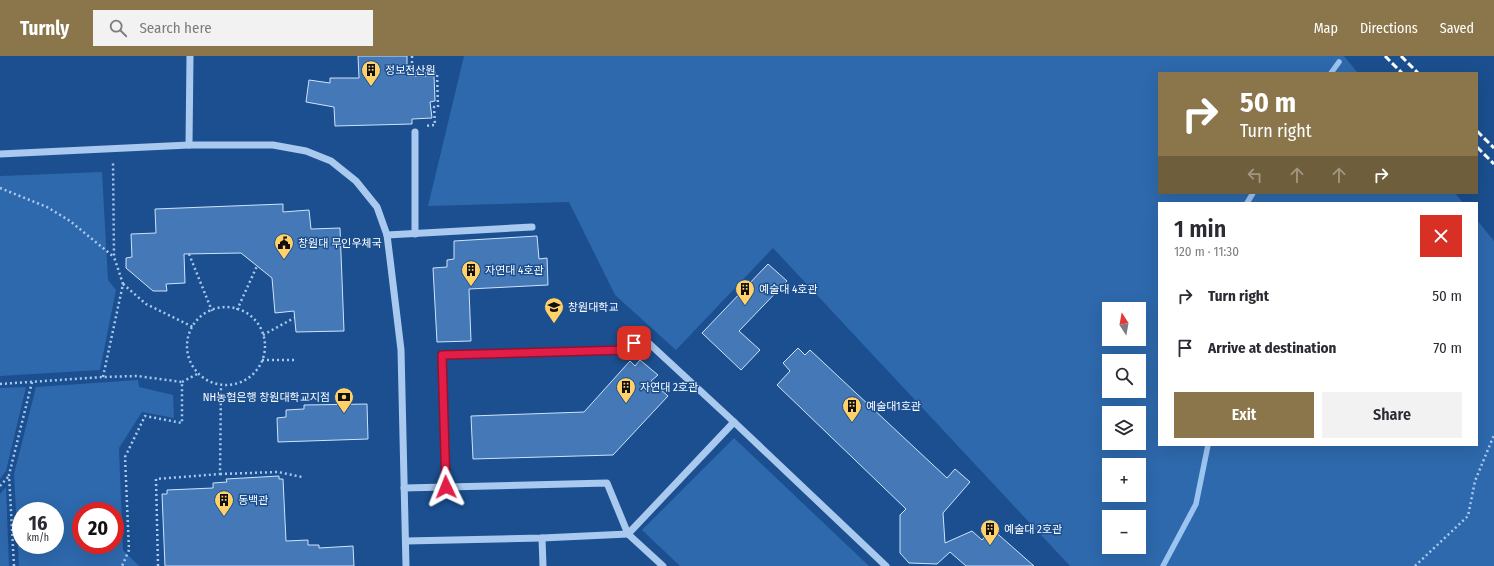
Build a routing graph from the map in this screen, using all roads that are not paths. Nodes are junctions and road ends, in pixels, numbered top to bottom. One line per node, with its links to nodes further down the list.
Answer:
1 (190, 56): 3 (street)
2 (417, 129): 6 (street)
3 (189, 145): 4 (street); 7 (street)
4 (0, 154)
5 (532, 227): 6 (street)
6 (415, 234): 7 (street)
7 (387, 235): 10 (street)
8 (734, 422): 9 (street); 11 (street); 17 (street)
9 (446, 487): 10 (street); 11 (street)
10 (404, 488): 13 (street)
11 (628, 534): 12 (street); 16 (street)
12 (542, 538): 13 (street); 15 (street)
13 (406, 540): 14 (street)
14 (406, 566)
15 (543, 566)
16 (663, 566)
17 (886, 566)

